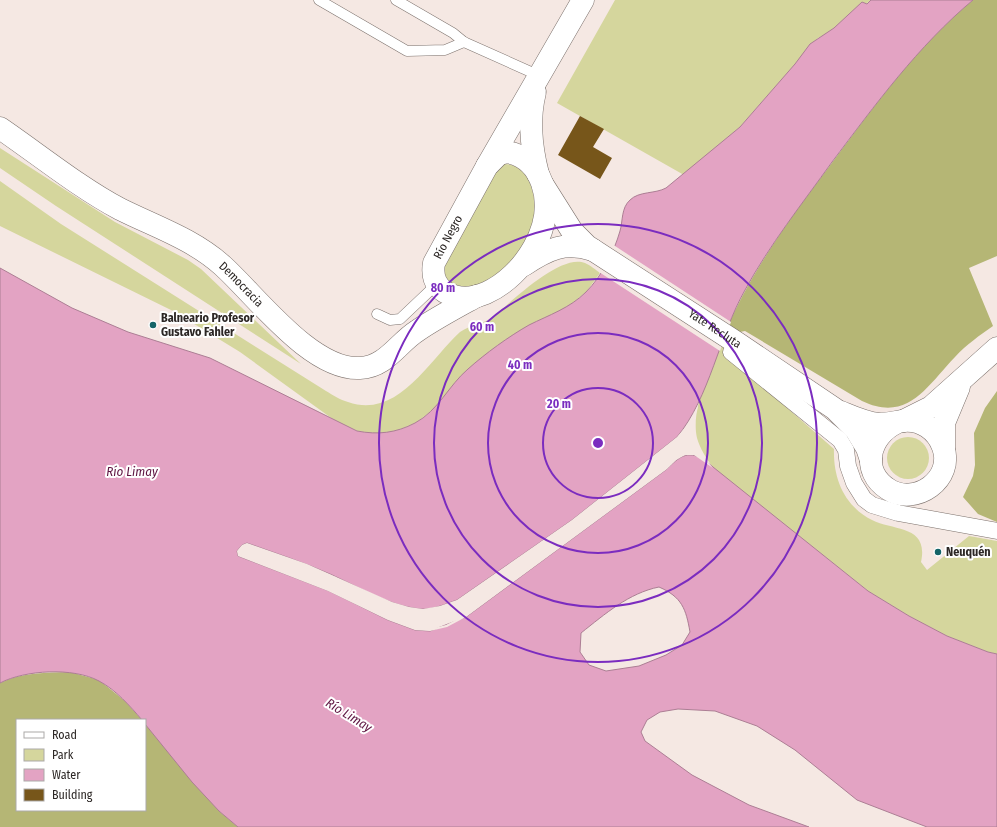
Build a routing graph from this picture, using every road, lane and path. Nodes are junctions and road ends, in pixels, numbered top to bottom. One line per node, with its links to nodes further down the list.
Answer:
1 (319, 0): 4 (lane)
2 (396, 0): 4 (lane)
3 (583, 0): 5 (main road, Río Negro)
4 (464, 42): 5 (lane)
5 (540, 76): 7 (main road, Río Negro); 8 (main road, Río Negro)
6 (0, 128): 12 (main road, Democracia)
7 (487, 166): 8 (main road, Río Negro); 11 (main road, Río Negro)
8 (540, 179): 9 (main road, Yate Recluta); 10 (main road, Río Negro)
9 (594, 250): 10 (main road, Yate Recluta); 14 (main road, Yate Recluta)
10 (521, 267): 12 (main road, Río Negro)
11 (437, 284): 12 (main road, Río Negro); 13 (lane)
12 (477, 296)
13 (377, 314)
14 (734, 347): 17 (main road, Yate Recluta); 21 (street)
15 (997, 348): 16 (main road, Yate Recluta)
16 (962, 381): 18 (main road, Yate Recluta); 19 (main road, Yate Recluta)
17 (835, 409): 18 (main road, Yate Recluta); 20 (main road, Yate Recluta)
18 (899, 422): 19 (main road, Yate Recluta); 20 (main road, Yate Recluta)
19 (944, 448): 20 (main road, Yate Recluta)
20 (871, 460)
21 (997, 531)

